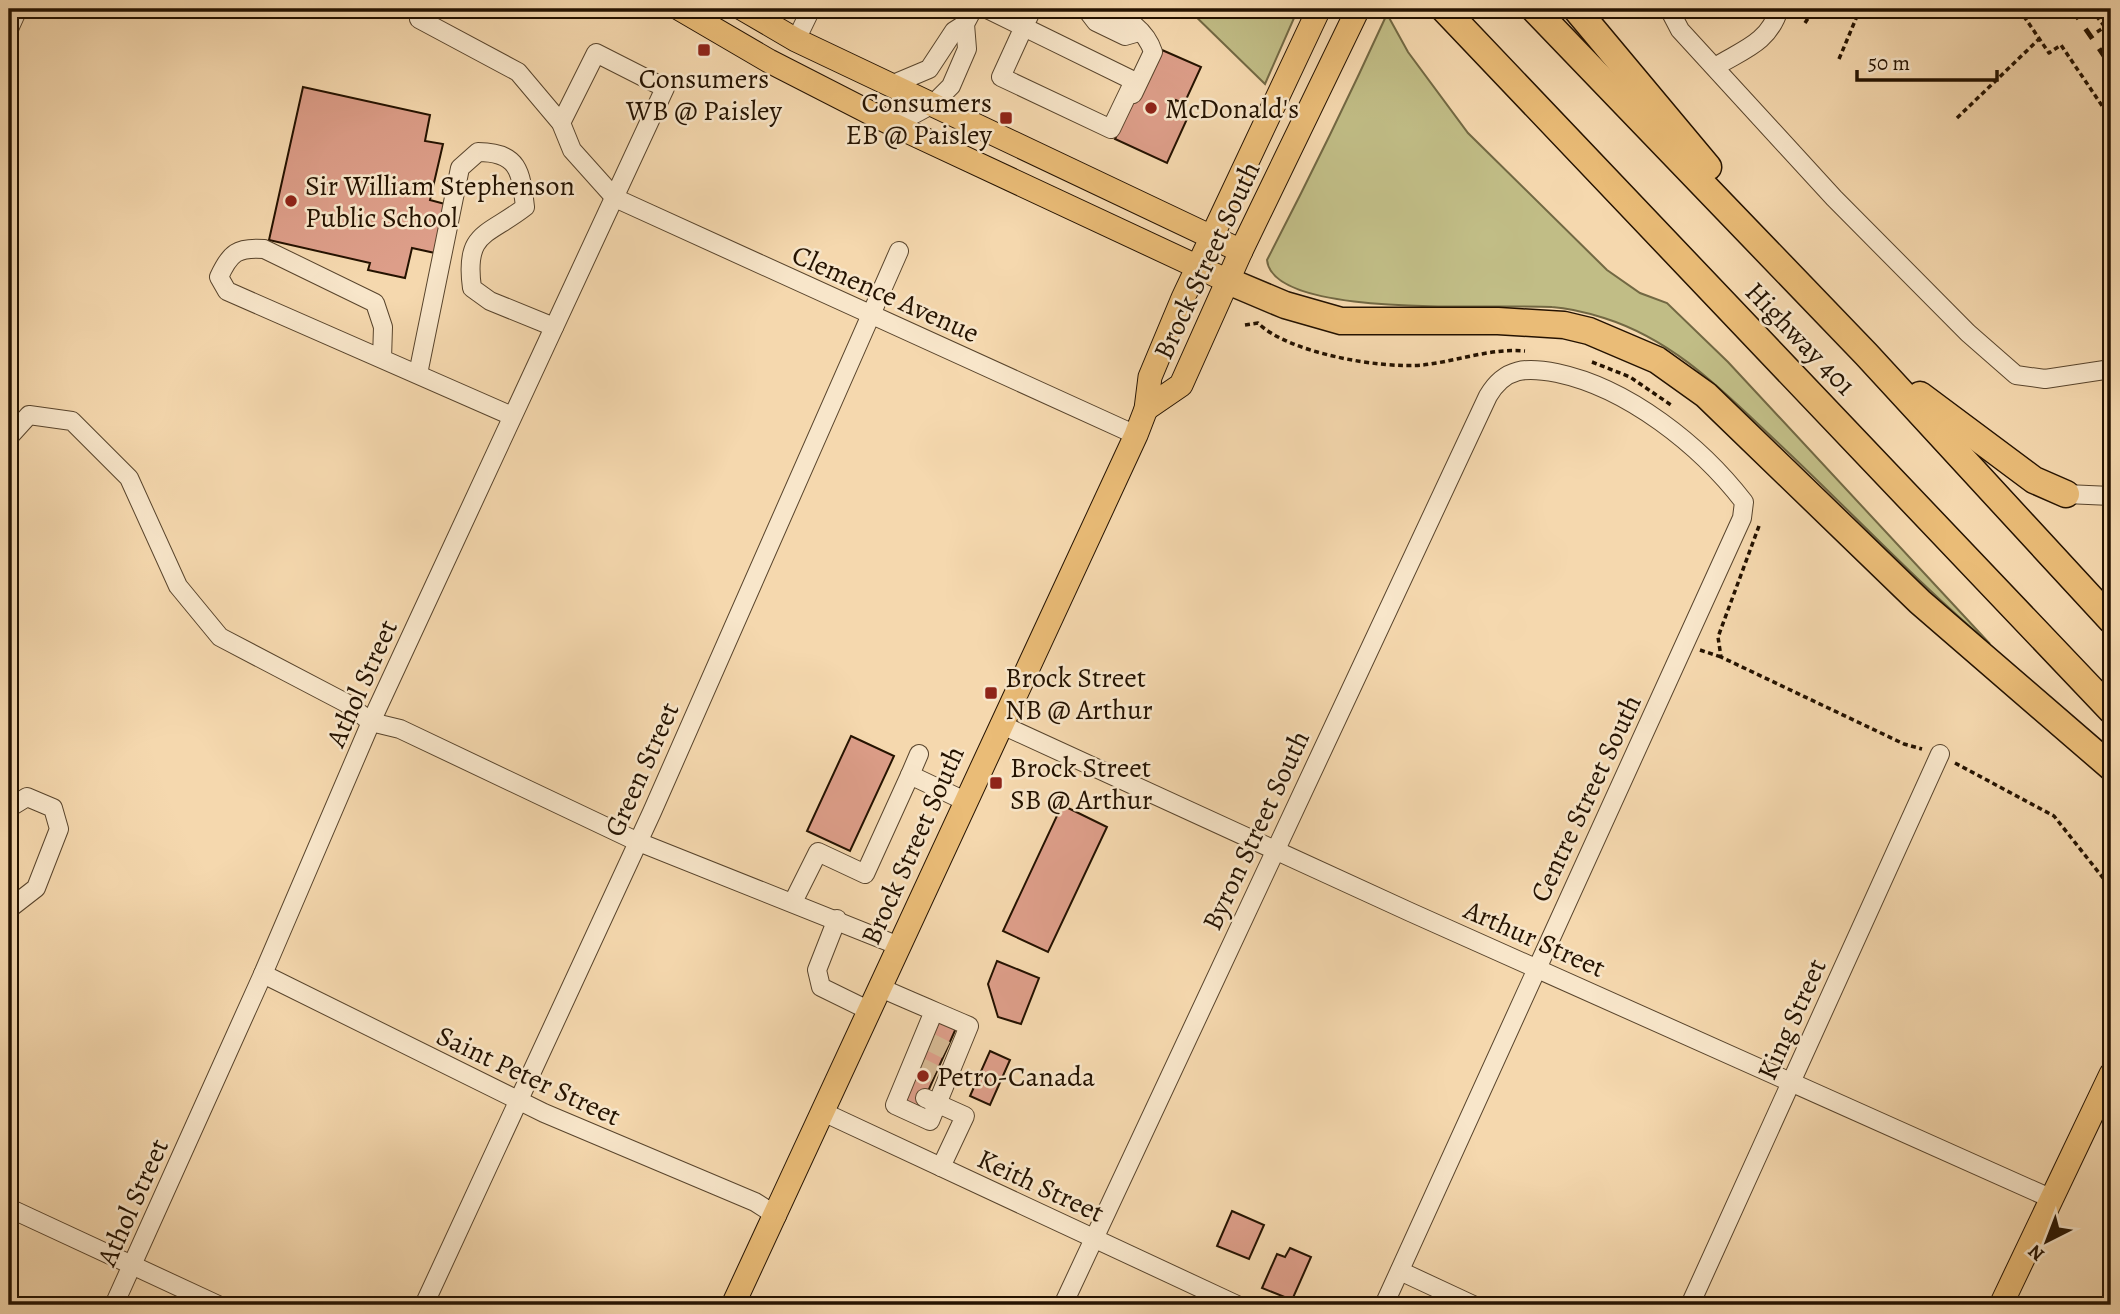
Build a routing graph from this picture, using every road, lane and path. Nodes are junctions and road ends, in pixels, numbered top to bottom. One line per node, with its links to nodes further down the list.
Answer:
1 (18, 9): 25 (street)
2 (680, 9): 37 (main road)
3 (743, 9): 29 (main road)
4 (811, 9): 29 (street)
5 (987, 9): 26 (street)
6 (1032, 9): 26 (street)
7 (1095, 9): 38 (street)
8 (1318, 9): 40 (main road, Brock Street South)
9 (1358, 9): 43 (main road, Brock Street South)
10 (1429, 9): 41 (highway)
11 (1444, 9): 41 (highway, Highway 401)
12 (1534, 9): 48 (highway, Highway 401)
13 (1576, 9): 48 (highway)
14 (1669, 9): 31 (street)
15 (1779, 9): 31 (street)
16 (1814, 9): 22 (path)
17 (1860, 9): 30 (path)
18 (2019, 9): 28 (path)
19 (2091, 9): 24 (path)
20 (969, 17): 32 (street); 33 (street)
21 (419, 19): 36 (street)
22 (1805, 23)
23 (2111, 23): 24 (path)
24 (2105, 27): 27 (path)
25 (9, 29)
26 (1024, 29): 38 (street); 38 (street)
27 (2097, 32)
28 (2039, 39): 34 (path); 35 (path)
29 (796, 40): 32 (main road)
30 (1839, 60)
31 (1714, 67): 50 (street)
32 (891, 85): 33 (main road)
33 (933, 104): 37 (street); 40 (main road)
34 (1956, 118)
35 (2111, 119)
36 (561, 123): 39 (street); 39 (street, Athol Street)
37 (894, 125): 44 (main road)
38 (1112, 126)
39 (615, 198): 46 (street, Clemence Avenue); 47 (street, Athol Street)
40 (1212, 236): 43 (main road); 44 (main road, Brock Street South)
41 (1665, 241): 60 (highway, Highway 401)
42 (899, 251): 46 (street, Green Street)
43 (1241, 251): 45 (main road, Brock Street South)
44 (1198, 267): 45 (main road); 52 (main road, Brock Street South)
45 (1228, 281): 52 (main road, Brock Street South); 65 (highway)
46 (869, 315): 54 (street, Clemence Avenue); 69 (street, Green Street)
47 (554, 327): 51 (street); 53 (street, Athol Street)
48 (1861, 350): 56 (highway); 59 (highway, Highway 401)
49 (382, 359): 49 (street); 51 (street)
50 (2111, 369)
51 (418, 374): 53 (street)
52 (1146, 409): 54 (main road, Brock Street South)
53 (512, 416): 61 (street, Athol Street)
54 (1136, 435): 62 (main road, Brock Street South)
55 (9, 437): 61 (street)
56 (2066, 494): 57 (street)
57 (2111, 496)
58 (1744, 502): 70 (street, Byron Street South); 75 (street, Centre Street South)
59 (2111, 620)
60 (2111, 710)
61 (371, 722): 69 (street); 76 (street, Athol Street)
62 (1000, 723): 67 (main road, Brock Street South); 70 (street, Arthur Street)
63 (919, 754): 66 (street)
64 (1940, 754): 81 (street, King Street)
65 (2111, 767)
66 (910, 775): 67 (street); 71 (street)
67 (965, 801): 74 (main road, Brock Street South)
68 (9, 808): 72 (street)
69 (636, 841): 71 (street); 82 (street, Green Street)
70 (1274, 849): 75 (street, Arthur Street); 89 (street, Byron Street South)
71 (793, 902): 73 (street)
72 (9, 909)
73 (837, 919): 74 (street); 78 (street)
74 (898, 946): 77 (main road, Brock Street South)
75 (1537, 967): 81 (street, Arthur Street); 91 (street, Centre Street South)
76 (263, 974): 82 (street, Saint Peter Street); 90 (street, Athol Street)
77 (881, 988): 78 (main road, Brock Street South); 79 (street)
78 (870, 1010): 84 (main road, Brock Street South)
79 (934, 1011): 83 (street); 83 (street)
80 (2111, 1074): 86 (main road)
81 (1791, 1081): 86 (street, Arthur Street); 100 (street, King Street)
82 (518, 1101): 88 (street, Saint Peter Street); 94 (street, Green Street)
83 (931, 1101): 85 (street)
84 (823, 1112): 85 (street, Keith Street); 88 (main road, Brock Street South)
85 (941, 1167): 89 (street, Keith Street)
86 (2050, 1198): 101 (main road)
87 (9, 1208): 90 (street)
88 (777, 1216): 95 (main road, Brock Street South)
89 (1094, 1239): 96 (street, Byron Street South); 97 (street, Keith Street)
90 (133, 1266): 92 (street, Athol Street); 93 (street)
91 (1400, 1270): 98 (street, Centre Street South); 99 (street)
92 (114, 1305)
93 (218, 1305)
94 (425, 1305)
95 (733, 1305)
96 (1063, 1305)
97 (1237, 1305)
98 (1384, 1305)
99 (1473, 1305)
100 (1690, 1305)
101 (2001, 1305)

